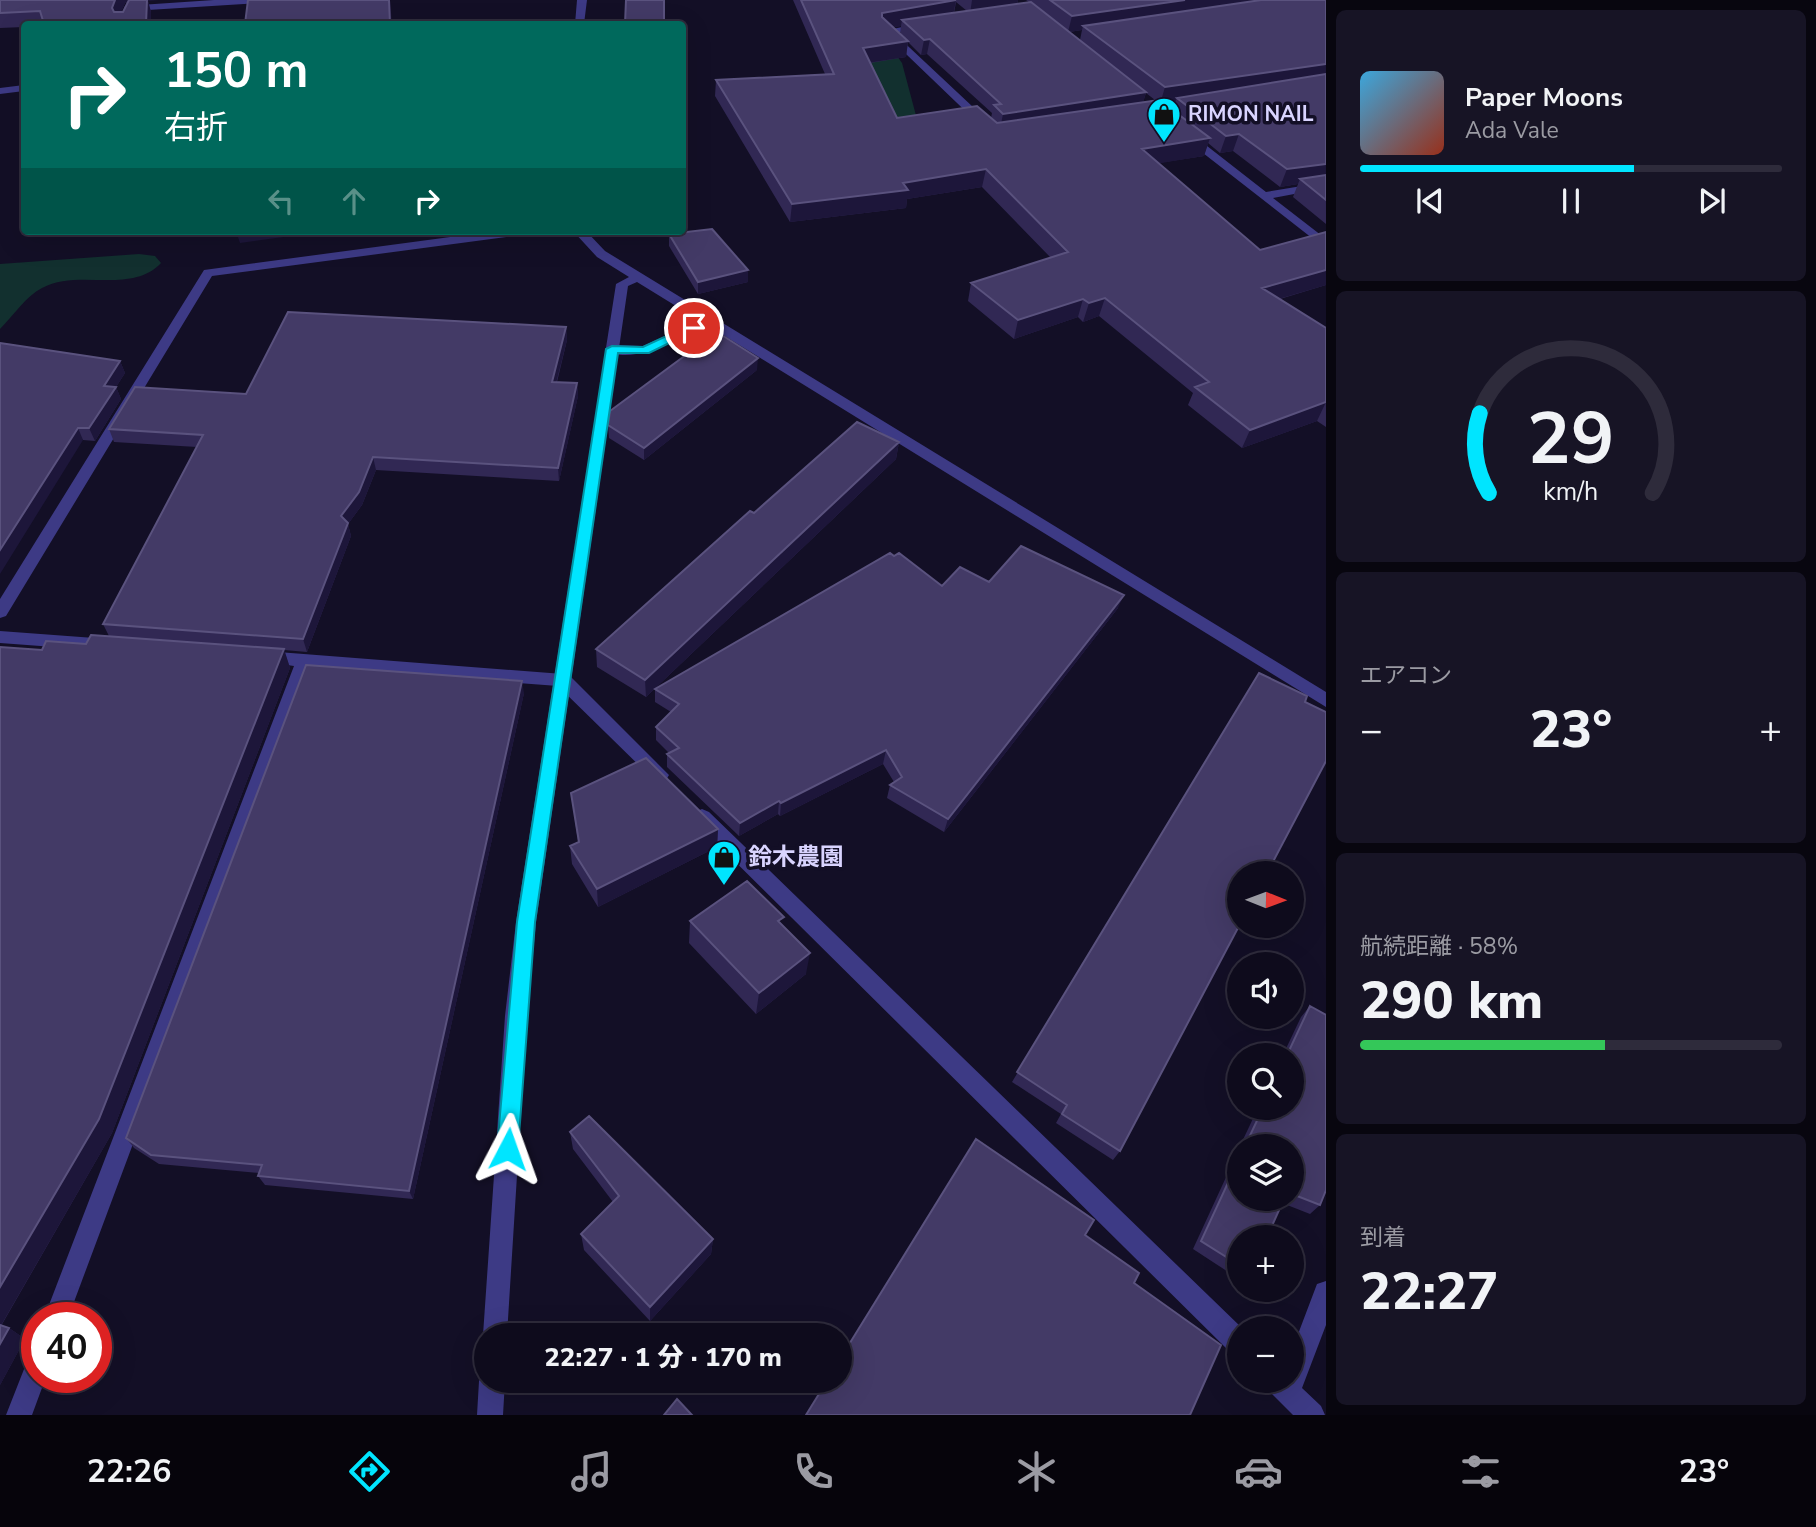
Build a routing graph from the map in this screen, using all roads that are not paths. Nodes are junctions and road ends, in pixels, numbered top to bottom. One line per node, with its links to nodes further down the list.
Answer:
1 (258, 0): 3 (street)
2 (582, 0): 4 (street)
3 (124, 21)
4 (580, 21)
5 (941, 23): 9 (street)
6 (21, 88): 7 (street)
7 (0, 90)
8 (1177, 128): 11 (street)
9 (997, 136)
10 (1326, 185): 11 (street)
11 (1264, 196): 14 (street)
12 (492, 235): 18 (street)
13 (583, 235): 15 (street)
14 (1326, 245)
15 (638, 277): 16 (street); 17 (street)
16 (709, 320): 17 (street); 24 (street)
17 (612, 349): 23 (street)
18 (0, 612)
19 (0, 637): 20 (street)
20 (125, 647)
21 (249, 656): 22 (street)
22 (305, 660): 23 (street); 28 (street)
23 (563, 680): 25 (street); 29 (street)
24 (1326, 701)
25 (672, 787)
26 (692, 807): 30 (street)
27 (1326, 1293): 31 (street)
28 (62, 1302)
29 (496, 1323)
30 (1227, 1331)
31 (1304, 1341)
32 (27, 1393): 35 (street)
33 (491, 1393): 36 (street)
34 (1290, 1393): 37 (street)
35 (19, 1415)
36 (490, 1415)
37 (1312, 1415)

